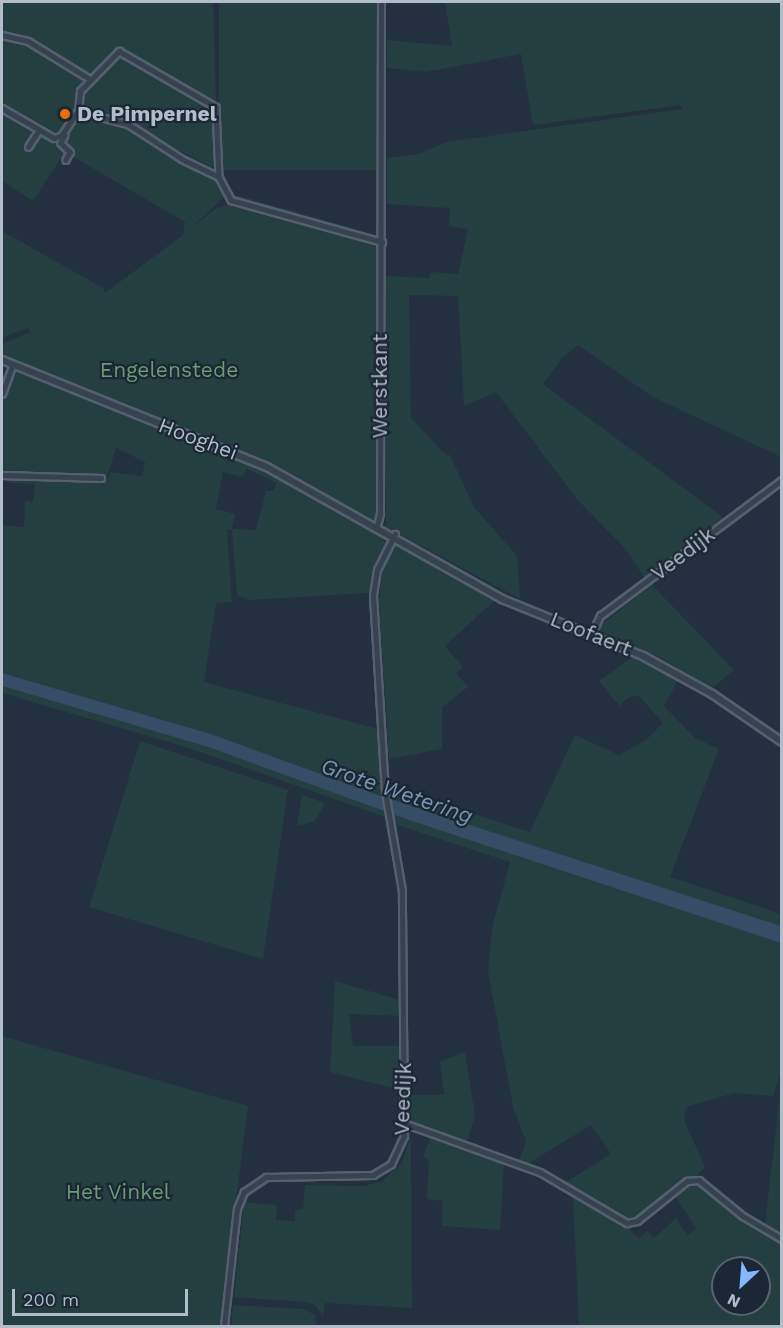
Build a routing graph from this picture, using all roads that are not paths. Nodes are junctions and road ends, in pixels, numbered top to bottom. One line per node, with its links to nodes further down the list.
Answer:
1 (381, 2): 11 (street, Werstkant)
2 (2, 35): 3 (street)
3 (90, 79): 5 (street); 10 (street)
4 (2, 110): 7 (street)
5 (78, 111): 6 (street); 10 (street)
6 (64, 129): 7 (street); 9 (street)
7 (39, 130): 8 (street)
8 (28, 147)
9 (66, 160)
10 (219, 177): 11 (street)
11 (382, 242): 18 (street, Werstkant)
12 (2, 360): 13 (street, Hooghei)
13 (12, 366): 14 (street); 18 (street, Hooghei)
14 (2, 394)
15 (2, 475): 16 (street)
16 (101, 478)
17 (782, 480): 20 (street, Veedijk)
18 (376, 529): 19 (street, Loofaert)
19 (394, 536): 20 (street, Loofaert); 22 (street, Veedijk)
20 (592, 633): 21 (street, Loofaert)
21 (782, 742)
22 (406, 1124): 23 (street); 24 (street, Veedijk)
23 (412, 1129): 24 (street); 25 (street)
24 (404, 1134): 26 (street, Veedijk)
25 (782, 1239)
26 (224, 1326)

